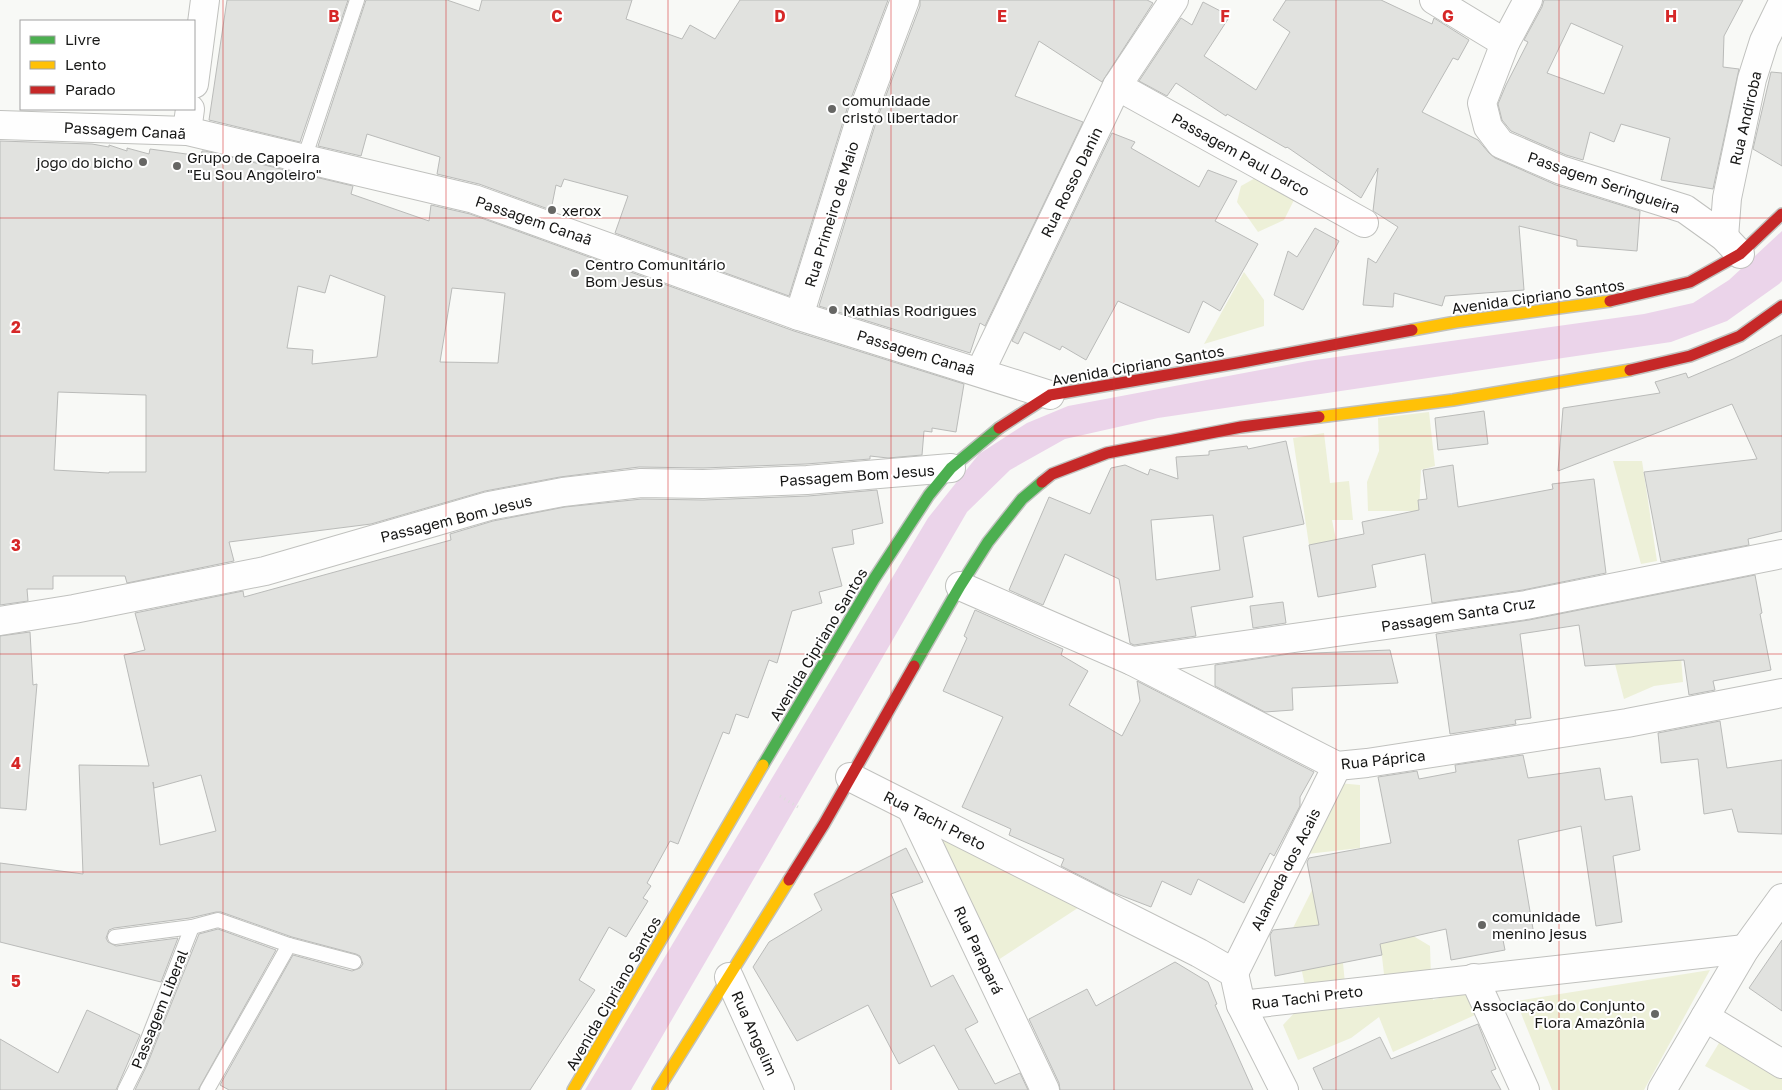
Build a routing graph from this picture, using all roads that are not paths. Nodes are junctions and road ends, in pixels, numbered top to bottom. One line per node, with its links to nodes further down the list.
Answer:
1 (205, 0): 9 (street)
2 (357, 0): 13 (lane)
3 (904, 0): 18 (street, Rua Primeiro de Maio)
4 (1174, 0): 10 (street, Rua Rosso Danin)
5 (1434, 0): 8 (street)
6 (1528, 0): 8 (street)
7 (1782, 4): 16 (street, Rua Andiroba)
8 (1504, 42): 16 (street, Passagem Seringueira)
9 (195, 76)
10 (1117, 86): 15 (street, Passagem Paul Darco); 19 (street, Rua Rosso Danin)
11 (189, 120): 12 (street, Passagem Canaã); 13 (street, Passagem Canaã)
12 (0, 125)
13 (304, 159): 18 (street, Passagem Canaã)
14 (1782, 214): 16 (street, Avenida Cipriano Santos)
15 (1364, 223)
16 (1732, 246): 20 (street, Avenida Cipriano Santos)
17 (1782, 306): 23 (street)
18 (800, 316): 19 (street, Passagem Canaã)
19 (980, 372): 20 (street, Passagem Canaã)
20 (1050, 395): 21 (street, Avenida Cipriano Santos)
21 (951, 468): 24 (street, Passagem Bom Jesus); 44 (street, Avenida Cipriano Santos)
22 (1782, 554): 25 (street, Passagem Santa Cruz)
23 (960, 586): 25 (street, Rua Páprica); 28 (street)
24 (0, 621)
25 (1132, 661): 27 (street, Rua Páprica)
26 (1782, 693): 27 (street, Rua Páprica)
27 (1337, 766): 36 (street, Alameda dos Acais)
28 (850, 777): 29 (street, Rua Tachi Preto); 37 (street)
29 (912, 810): 36 (street, Rua Tachi Preto); 47 (street, Rua Parapará)
30 (1782, 898): 34 (street)
31 (192, 927): 32 (lane); 33 (lane); 42 (lane, Passagem Liberal)
32 (115, 937)
33 (289, 945): 35 (lane); 43 (lane)
34 (1745, 948): 38 (street, Rua Tachi Preto); 40 (street)
35 (354, 962)
36 (1234, 973): 39 (street, Rua Tachi Preto)
37 (729, 977): 45 (street); 46 (street, Rua Angelim)
38 (1474, 978): 39 (street, Rua Tachi Preto); 49 (street)
39 (1241, 1005): 48 (street)
40 (1705, 1017): 41 (street); 50 (street)
41 (1782, 1064)
42 (125, 1090)
43 (207, 1090)
44 (573, 1090)
45 (658, 1090)
46 (780, 1090)
47 (1045, 1090)
48 (1284, 1090)
49 (1525, 1090)
50 (1662, 1090)

